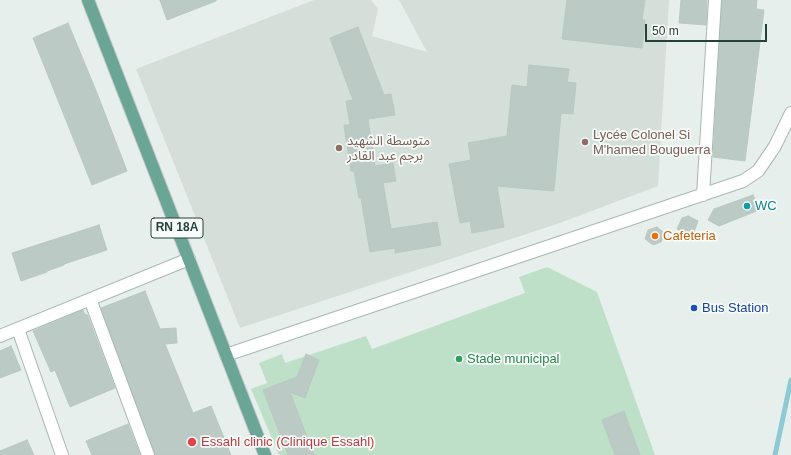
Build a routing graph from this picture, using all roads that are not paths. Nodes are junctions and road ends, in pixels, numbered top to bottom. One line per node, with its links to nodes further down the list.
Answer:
1 (88, 0): 5 (main road, RN 18A)
2 (715, 0): 4 (street)
3 (791, 113): 4 (street)
4 (703, 195): 9 (street)
5 (189, 259): 6 (street); 9 (main road, RN 18A)
6 (90, 299): 7 (street); 11 (street)
7 (18, 329): 8 (street); 10 (street)
8 (0, 336)
9 (226, 355): 12 (main road, RN 18A)
10 (62, 455)
11 (148, 455)
12 (265, 455)

